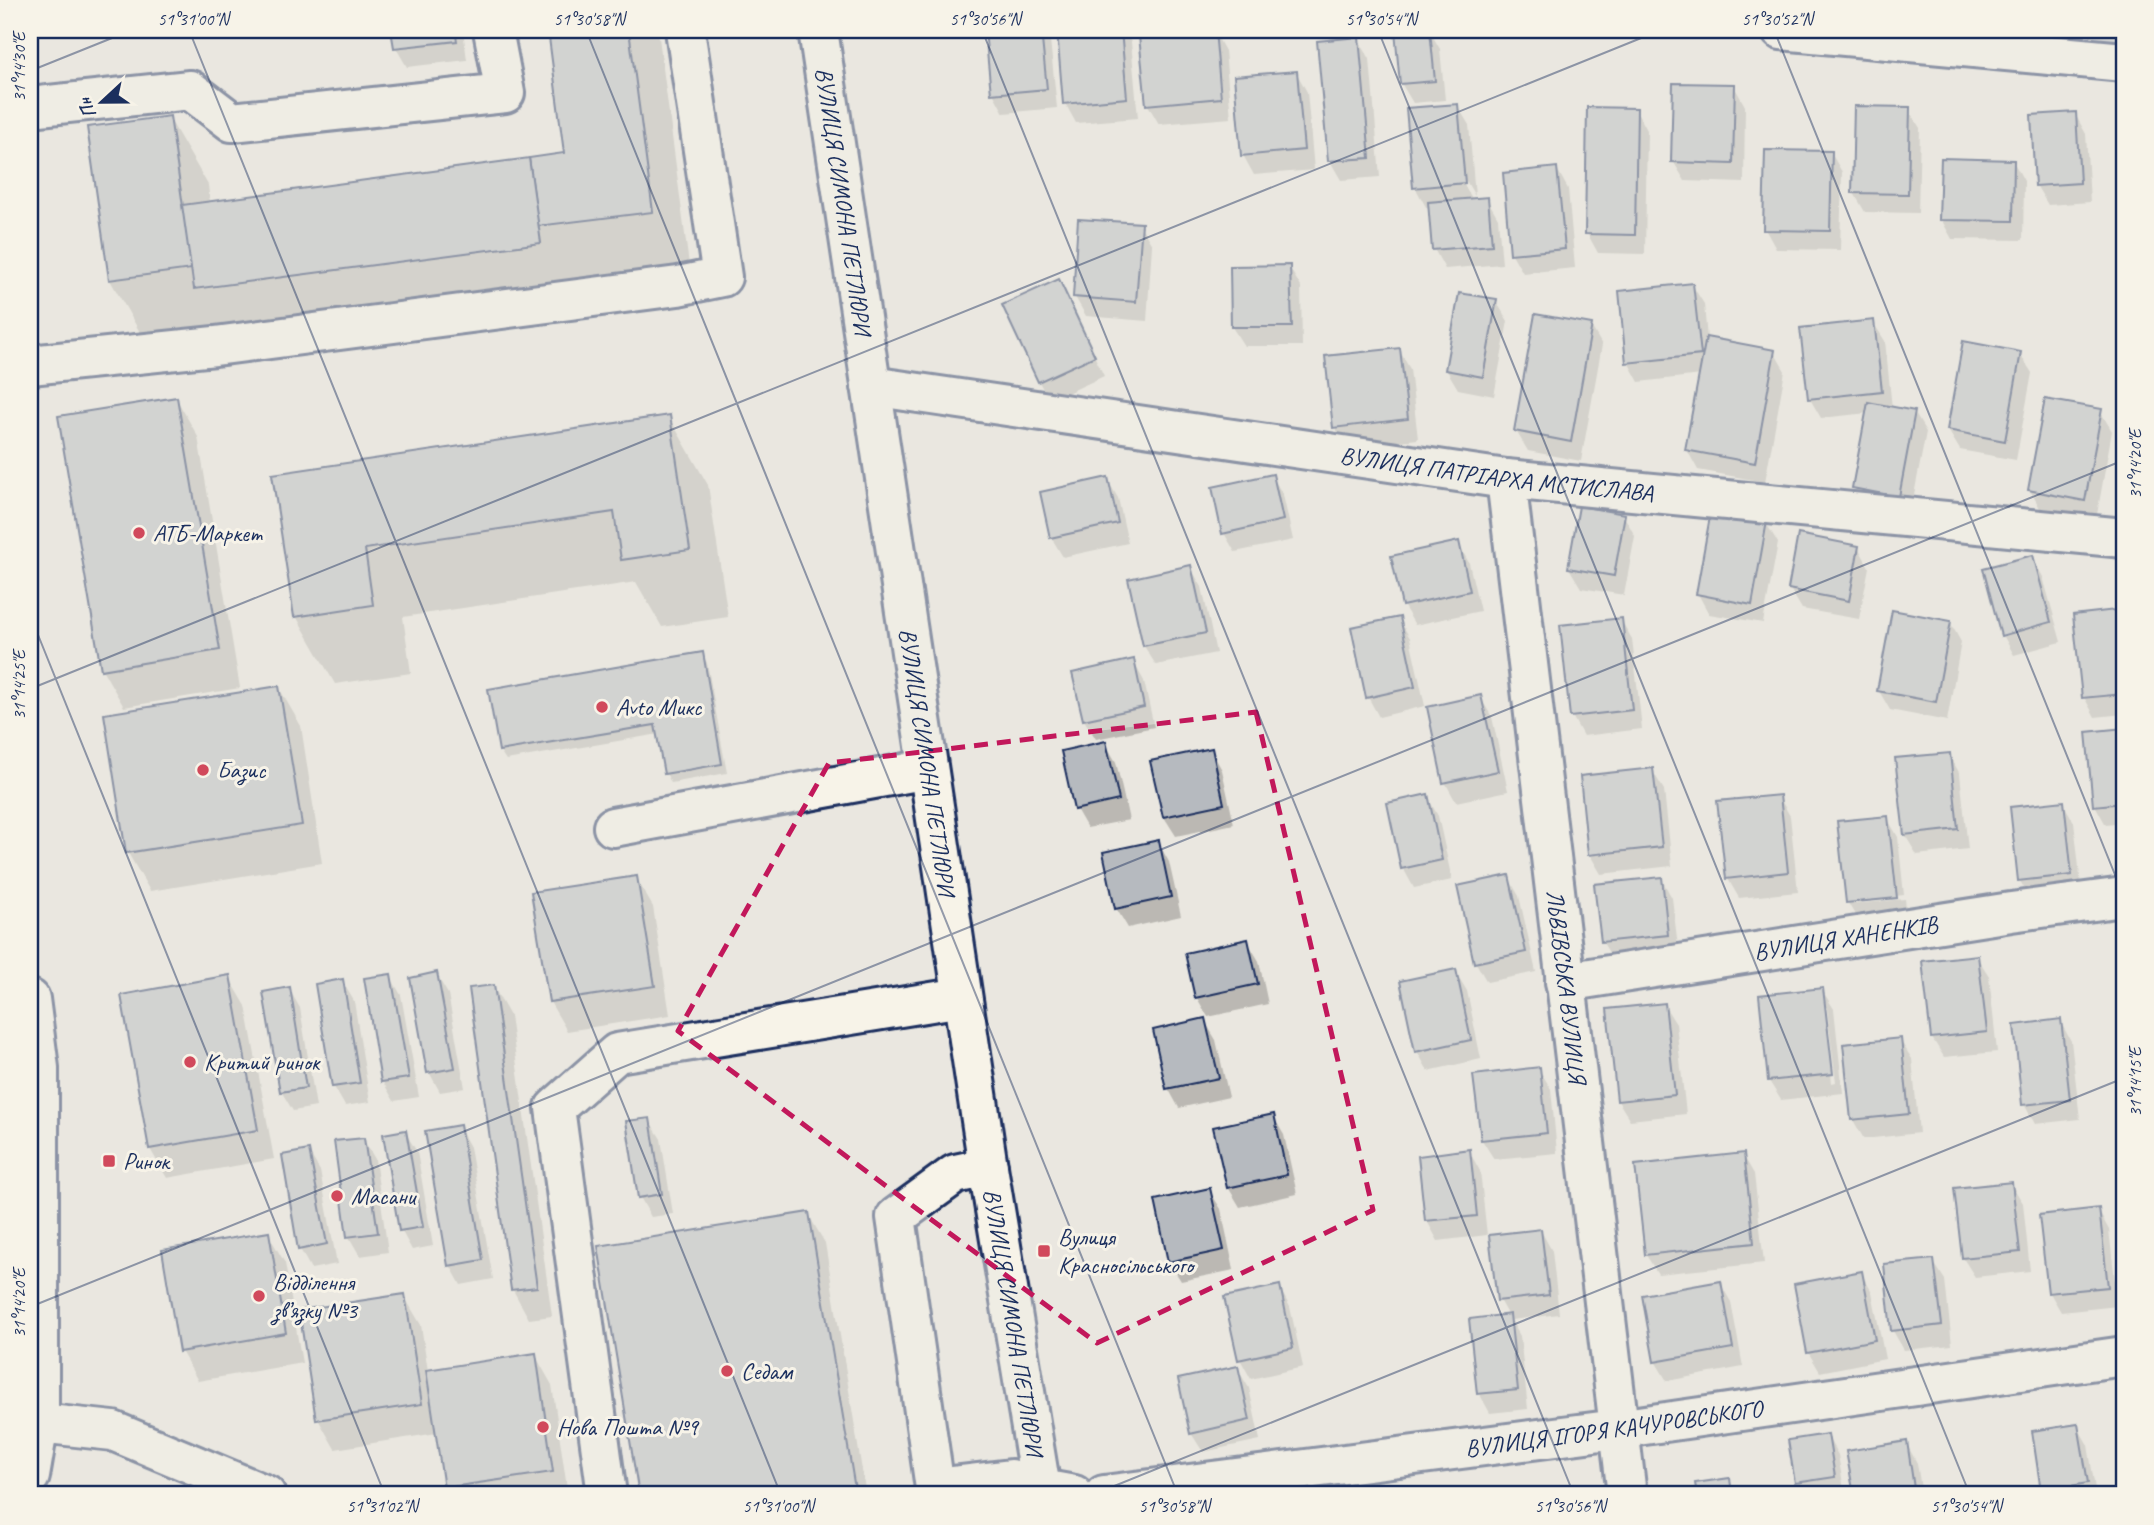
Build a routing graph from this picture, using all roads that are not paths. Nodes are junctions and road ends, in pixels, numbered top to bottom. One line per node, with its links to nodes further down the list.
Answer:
1 (494, 30): 6 (street)
2 (685, 30): 7 (street)
3 (818, 30): 8 (street, ВУЛИЦЯ СИМОНА ПЕТЛЮРИ)
4 (1781, 30): 5 (street)
5 (2124, 62)
6 (30, 107)
7 (30, 365)
8 (871, 386): 9 (street, ВУЛИЦЯ ПАТРІАРХА МСТИСЛАВА); 11 (street, ВУЛИЦЯ СИМОНА ПЕТЛЮРИ)
9 (1506, 479): 10 (street, ВУЛИЦЯ ПАТРІАРХА МСТИСЛАВА); 14 (street, ЛЬВІВСЬКА ВУЛИЦЯ)
10 (2124, 538)
11 (929, 769): 12 (street); 15 (street, ВУЛИЦЯ СИМОНА ПЕТЛЮРИ)
12 (613, 827)
13 (2124, 897): 14 (street, ВУЛИЦЯ ХАНЕНКІВ)
14 (1565, 982): 20 (street, ЛЬВІВСЬКА ВУЛИЦЯ)
15 (962, 997): 17 (street, ВУЛИЦЯ СИМОНА ПЕТЛЮРИ); 25 (street)
16 (30, 999): 19 (street)
17 (988, 1167): 22 (street); 23 (street, ВУЛИЦЯ СИМОНА ПЕТЛЮРИ)
18 (2124, 1356): 20 (street, ВУЛИЦЯ ІГОРЯ КАЧУРОВСЬКОГО)
19 (39, 1423): 21 (street); 24 (street)
20 (1617, 1429): 26 (street, ВУЛИЦЯ ІГОРЯ КАЧУРОВСЬКОГО); 27 (street, ЛЬВІВСЬКА ВУЛИЦЯ)
21 (30, 1476)
22 (936, 1492): 23 (street)
23 (1052, 1493)
24 (266, 1495)
25 (607, 1495)
26 (1104, 1495)
27 (1627, 1495)

